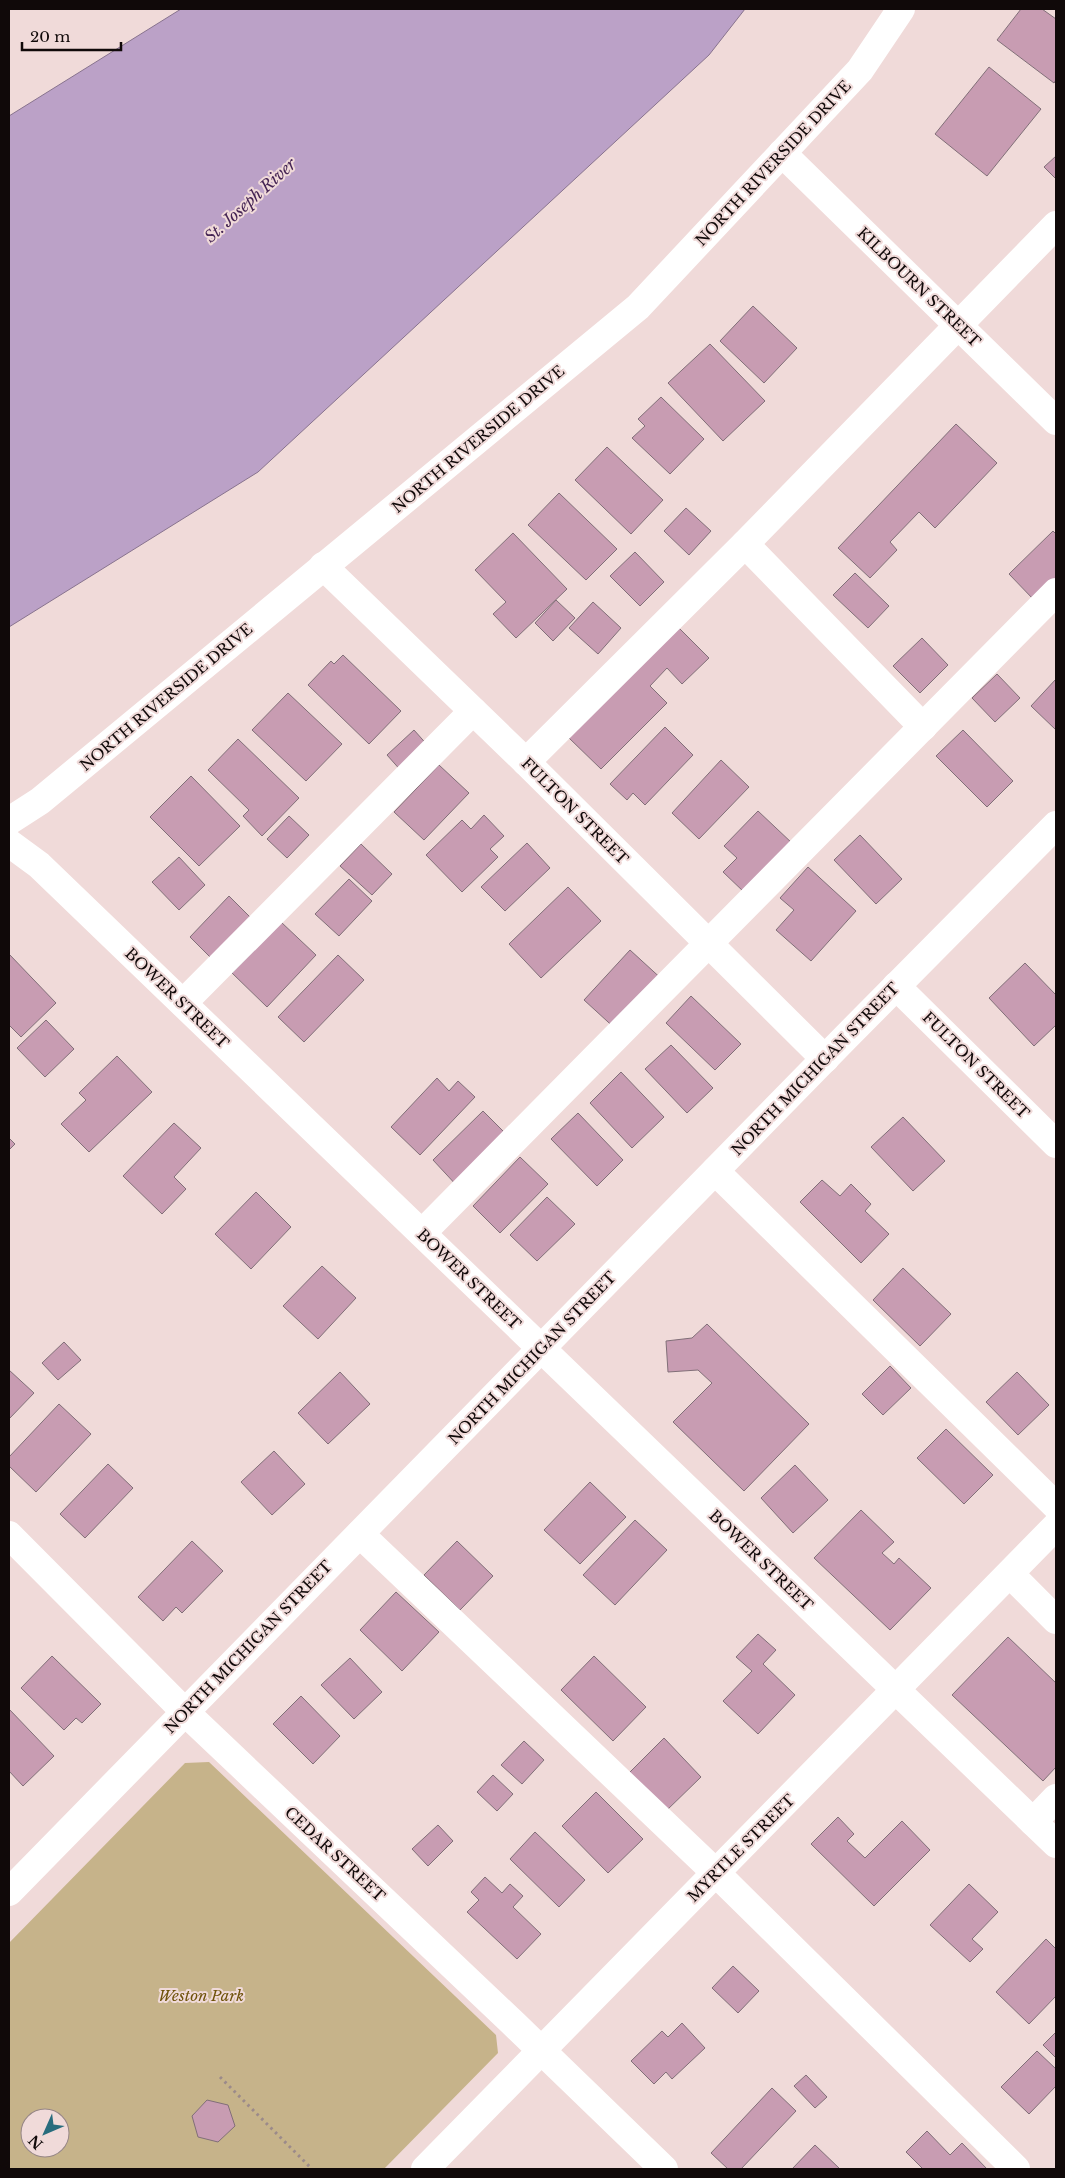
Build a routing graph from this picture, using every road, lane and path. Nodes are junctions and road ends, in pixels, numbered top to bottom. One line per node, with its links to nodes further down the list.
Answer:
1 (901, 9): 2 (street, NORTH RIVERSIDE DRIVE)
2 (782, 154): 4 (street, KILBOURN STREET); 7 (street, NORTH RIVERSIDE DRIVE)
3 (1056, 225): 4 (street)
4 (960, 326): 5 (street, KILBOURN STREET); 6 (street)
5 (1056, 421)
6 (745, 544): 10 (street); 11 (street)
7 (324, 566): 9 (street, FULTON STREET); 12 (street, NORTH RIVERSIDE DRIVE)
8 (1056, 592): 10 (street)
9 (473, 711): 11 (street, FULTON STREET); 17 (street)
10 (923, 727): 15 (street)
11 (526, 762): 15 (street, FULTON STREET)
12 (9, 821)
13 (1056, 825): 16 (street, NORTH MICHIGAN STREET)
14 (9, 843): 17 (street, BOWER STREET)
15 (709, 943): 18 (street, FULTON STREET); 21 (street)
16 (896, 986): 18 (street, NORTH MICHIGAN STREET); 19 (street, FULTON STREET)
17 (183, 1004): 21 (street, BOWER STREET)
18 (825, 1059): 20 (street, NORTH MICHIGAN STREET)
19 (1056, 1144)
20 (715, 1171): 22 (street, NORTH MICHIGAN STREET); 23 (street)
21 (422, 1233): 22 (street, BOWER STREET)
22 (541, 1349): 25 (street, NORTH MICHIGAN STREET); 29 (street, BOWER STREET)
23 (1056, 1506)
24 (1056, 1526): 27 (street, MYRTLE STREET)
25 (360, 1534): 30 (street, NORTH MICHIGAN STREET); 34 (street)
26 (9, 1535): 30 (street, CEDAR STREET)
27 (1010, 1574): 28 (street); 29 (street, MYRTLE STREET)
28 (1056, 1620)
29 (896, 1690): 32 (street, BOWER STREET); 34 (street, MYRTLE STREET)
30 (185, 1712): 35 (street, NORTH MICHIGAN STREET); 36 (street, CEDAR STREET)
31 (1056, 1798): 32 (street)
32 (1033, 1822): 33 (street, BOWER STREET)
33 (1056, 1844)
34 (716, 1873): 36 (street, MYRTLE STREET); 41 (street)
35 (9, 1892)
36 (542, 2050): 39 (street, MYRTLE STREET); 40 (street, CEDAR STREET)
37 (220, 2076): 38 (path)
38 (312, 2169)
39 (425, 2169)
40 (664, 2169)
41 (1016, 2169)

